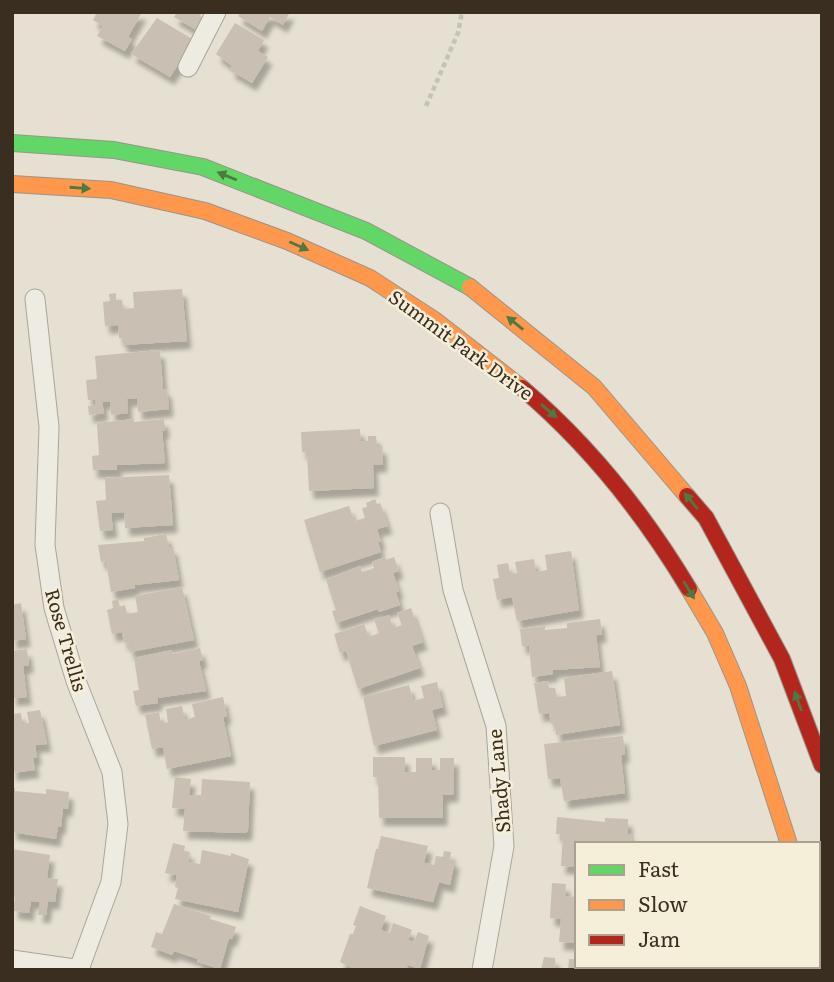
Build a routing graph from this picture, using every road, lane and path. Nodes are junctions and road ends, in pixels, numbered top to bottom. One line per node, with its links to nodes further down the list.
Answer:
1 (216, 12): 3 (street)
2 (462, 12): 4 (path)
3 (188, 67)
4 (425, 106)
5 (12, 143): 9 (street, one-way to 5)
6 (12, 184): 10 (street, Summit Park Drive, one-way to 10)
7 (35, 299): 12 (street, Rose Trellis)
8 (440, 513): 13 (street, Shady Lane)
9 (822, 765)
10 (788, 842)
11 (12, 960): 12 (street)
12 (80, 969)
13 (482, 970)

